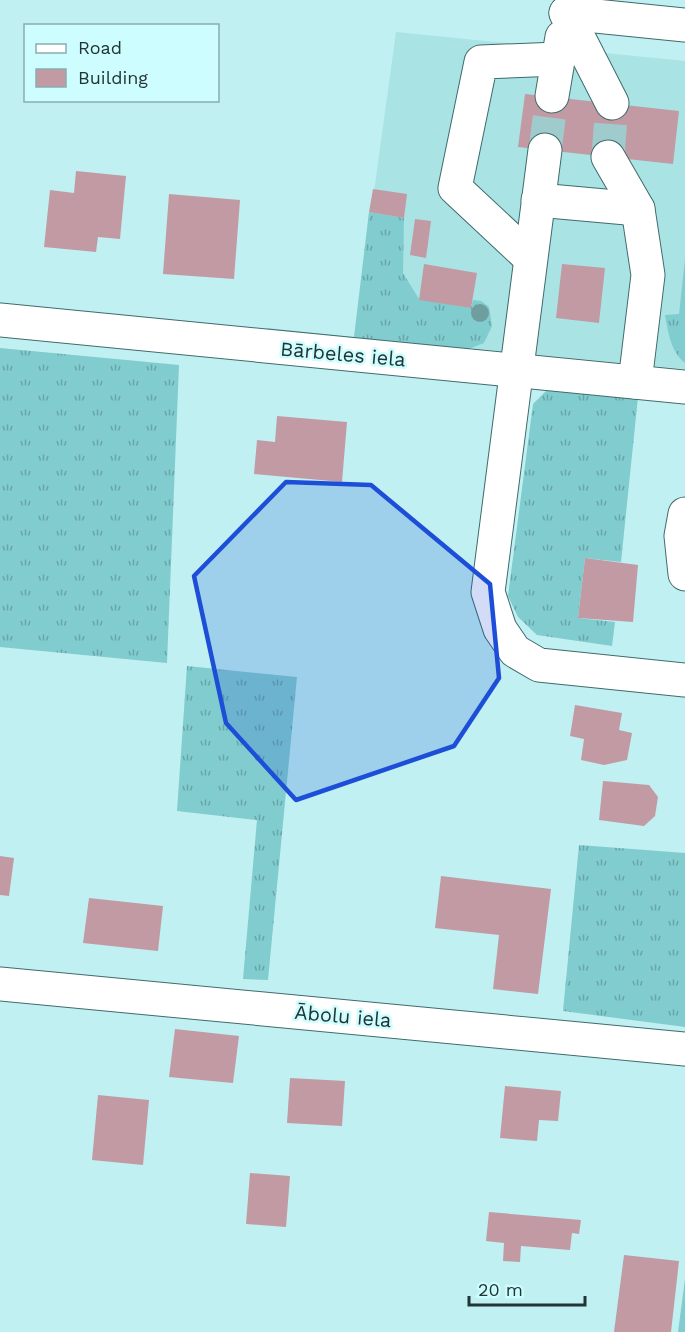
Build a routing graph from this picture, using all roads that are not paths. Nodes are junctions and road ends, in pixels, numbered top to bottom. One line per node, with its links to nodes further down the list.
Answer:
1 (566, 6): 2 (street); 3 (street); 5 (street)
2 (685, 25)
3 (558, 59): 4 (street); 10 (street)
4 (552, 96)
5 (612, 103)
6 (545, 150): 8 (street)
7 (608, 157): 9 (street)
8 (538, 200): 9 (street); 10 (street)
9 (638, 209): 13 (street)
10 (530, 258): 12 (street)
11 (0, 320): 12 (street, Bārbeles iela)
12 (515, 369): 13 (street, Bārbeles iela); 17 (street)
13 (635, 382): 14 (street, Bārbeles iela)
14 (685, 387)
15 (685, 514): 16 (street)
16 (685, 574)
17 (685, 680)
18 (0, 984): 19 (street, Ābolu iela)
19 (685, 1049)

